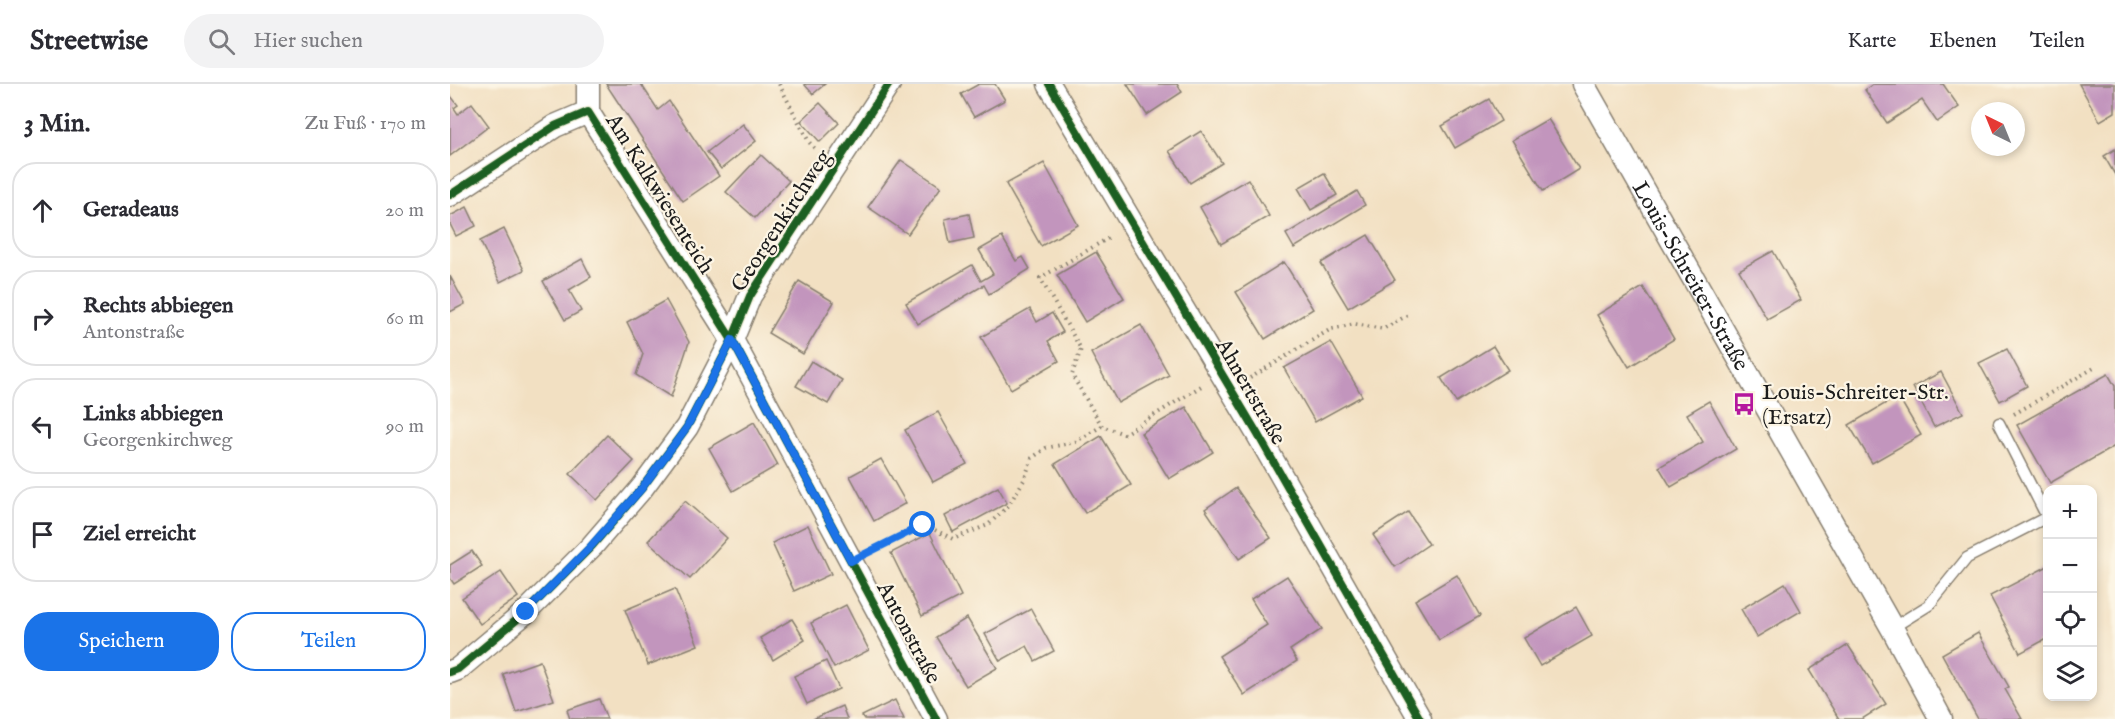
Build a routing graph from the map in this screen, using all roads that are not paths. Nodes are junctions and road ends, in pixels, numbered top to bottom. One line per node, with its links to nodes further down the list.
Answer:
1 (588, 84): 5 (street, Am Kalkwiesenteich)
2 (889, 84): 7 (street, Georgenkirchweg)
3 (1049, 84): 12 (street, Ahnertstraße)
4 (1583, 84): 9 (street, Louis-Schreiter-Straße)
5 (588, 111): 6 (street, Am Kalkwiesenteich); 7 (street, Am Kalkwiesenteich)
6 (450, 195)
7 (732, 340): 10 (street, Georgenkirchweg); 11 (street, Antonstraße)
8 (1999, 423): 9 (lane)
9 (1892, 628): 13 (street, Louis-Schreiter-Straße)
10 (450, 672)
11 (936, 719)
12 (1420, 719)
13 (1941, 719)

